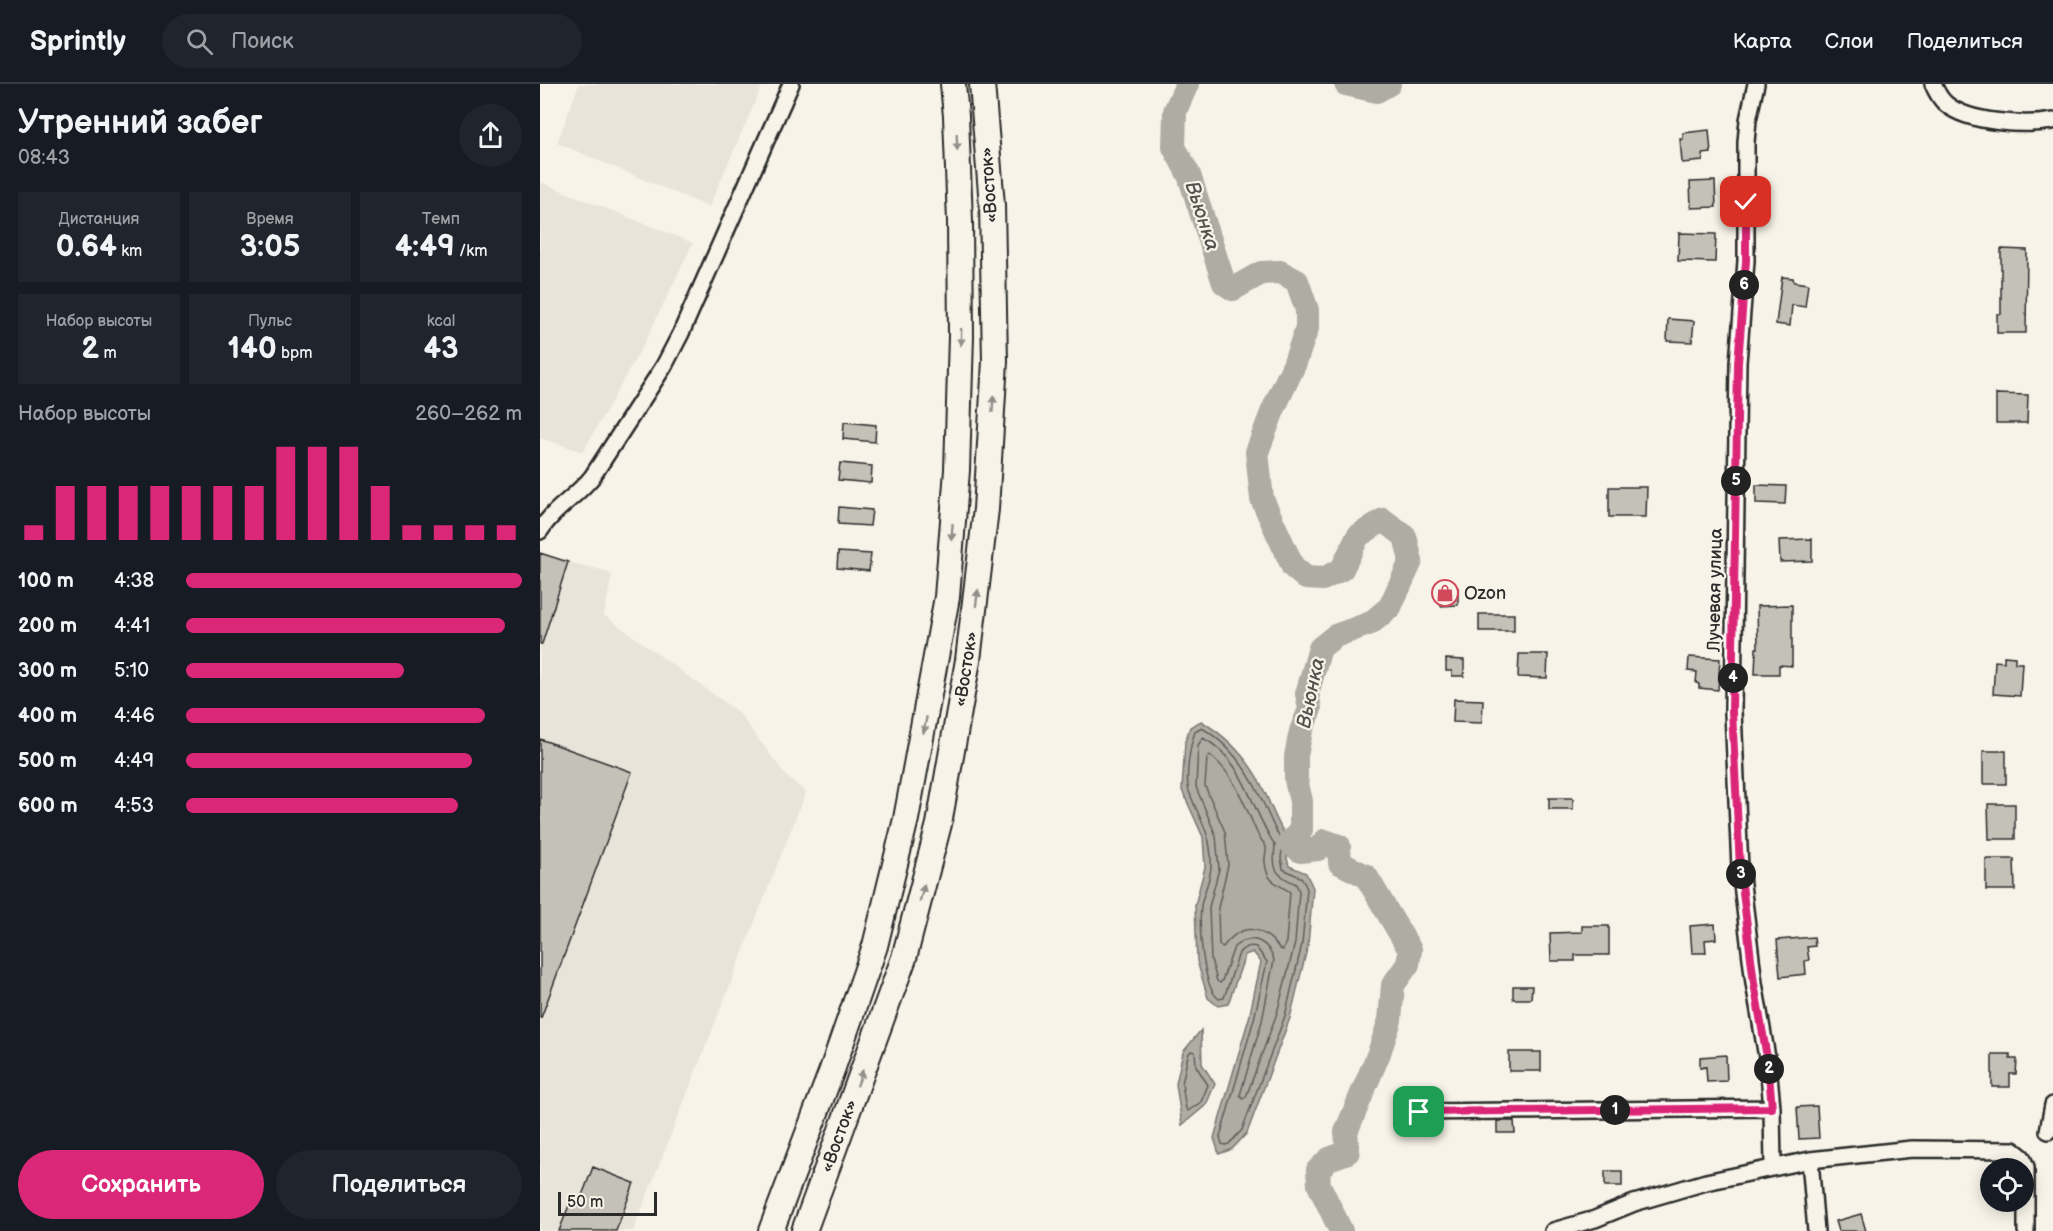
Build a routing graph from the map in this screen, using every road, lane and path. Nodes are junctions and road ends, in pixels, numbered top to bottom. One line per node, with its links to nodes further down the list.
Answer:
1 (791, 84): 7 (street)
2 (953, 84): 15 (highway, «Восток», one-way to 15)
3 (982, 84): 16 (highway, «Восток», one-way to 3)
4 (1756, 84): 9 (street, Лучевая улица)
5 (1933, 84): 6 (street)
6 (2053, 121)
7 (540, 531)
8 (2053, 1105): 11 (street)
9 (1772, 1108): 10 (street); 13 (street, Лучевая улица)
10 (1419, 1112)
11 (2048, 1131)
12 (1810, 1160): 13 (street); 18 (street); 19 (street)
13 (1773, 1166): 14 (street)
14 (1605, 1224): 17 (street)
15 (771, 1231)
16 (804, 1231)
17 (1553, 1231)
18 (1816, 1231)
19 (2026, 1231)

